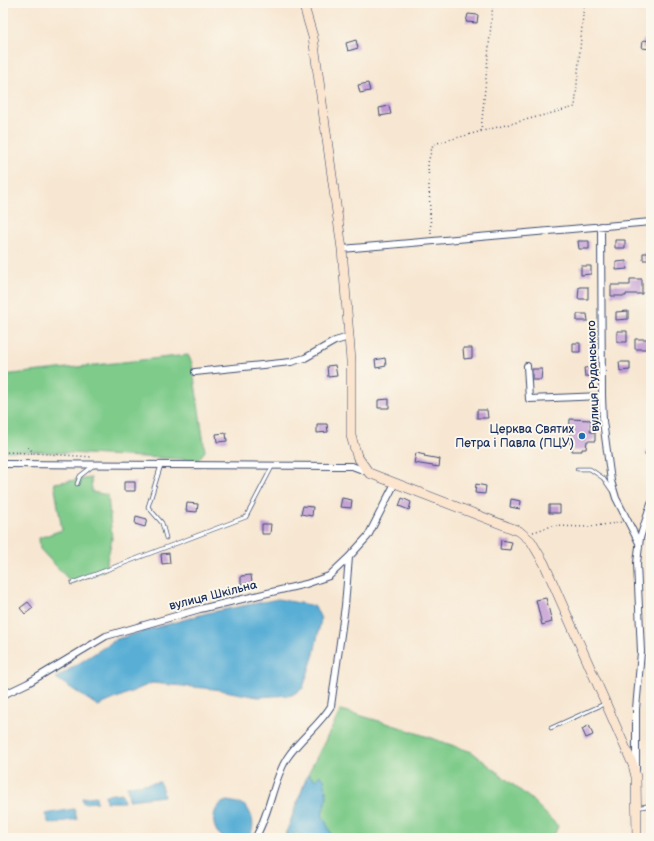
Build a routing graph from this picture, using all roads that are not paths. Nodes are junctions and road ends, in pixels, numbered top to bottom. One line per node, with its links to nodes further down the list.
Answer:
1 (303, 3): 4 (street)
2 (651, 222): 3 (street)
3 (601, 226): 4 (street); 8 (street, вулиця Руданського)
4 (342, 249): 5 (street)
5 (349, 338): 7 (street); 14 (street)
6 (527, 366): 8 (street)
7 (195, 372)
8 (602, 396): 17 (street, вулиця Руданського)
9 (3, 464): 10 (street)
10 (95, 464): 11 (street); 16 (lane)
11 (161, 465): 12 (street); 19 (lane)
12 (273, 465): 14 (street); 22 (lane)
13 (577, 469): 17 (lane)
14 (369, 473): 15 (street)
15 (395, 483): 21 (street, вулиця Шкільна); 24 (street)
16 (77, 484)
17 (616, 498): 20 (street, вулиця Руданського)
18 (651, 504): 20 (street)
19 (166, 538)
20 (640, 543): 26 (street)
21 (349, 557): 23 (street, вулиця Шкільна); 29 (street)
22 (72, 583)
23 (3, 695)
24 (606, 703): 25 (lane); 26 (street)
25 (550, 728)
26 (636, 776): 28 (street)
27 (651, 805): 28 (lane)
28 (636, 808): 30 (street)
29 (255, 838)
30 (637, 838)

